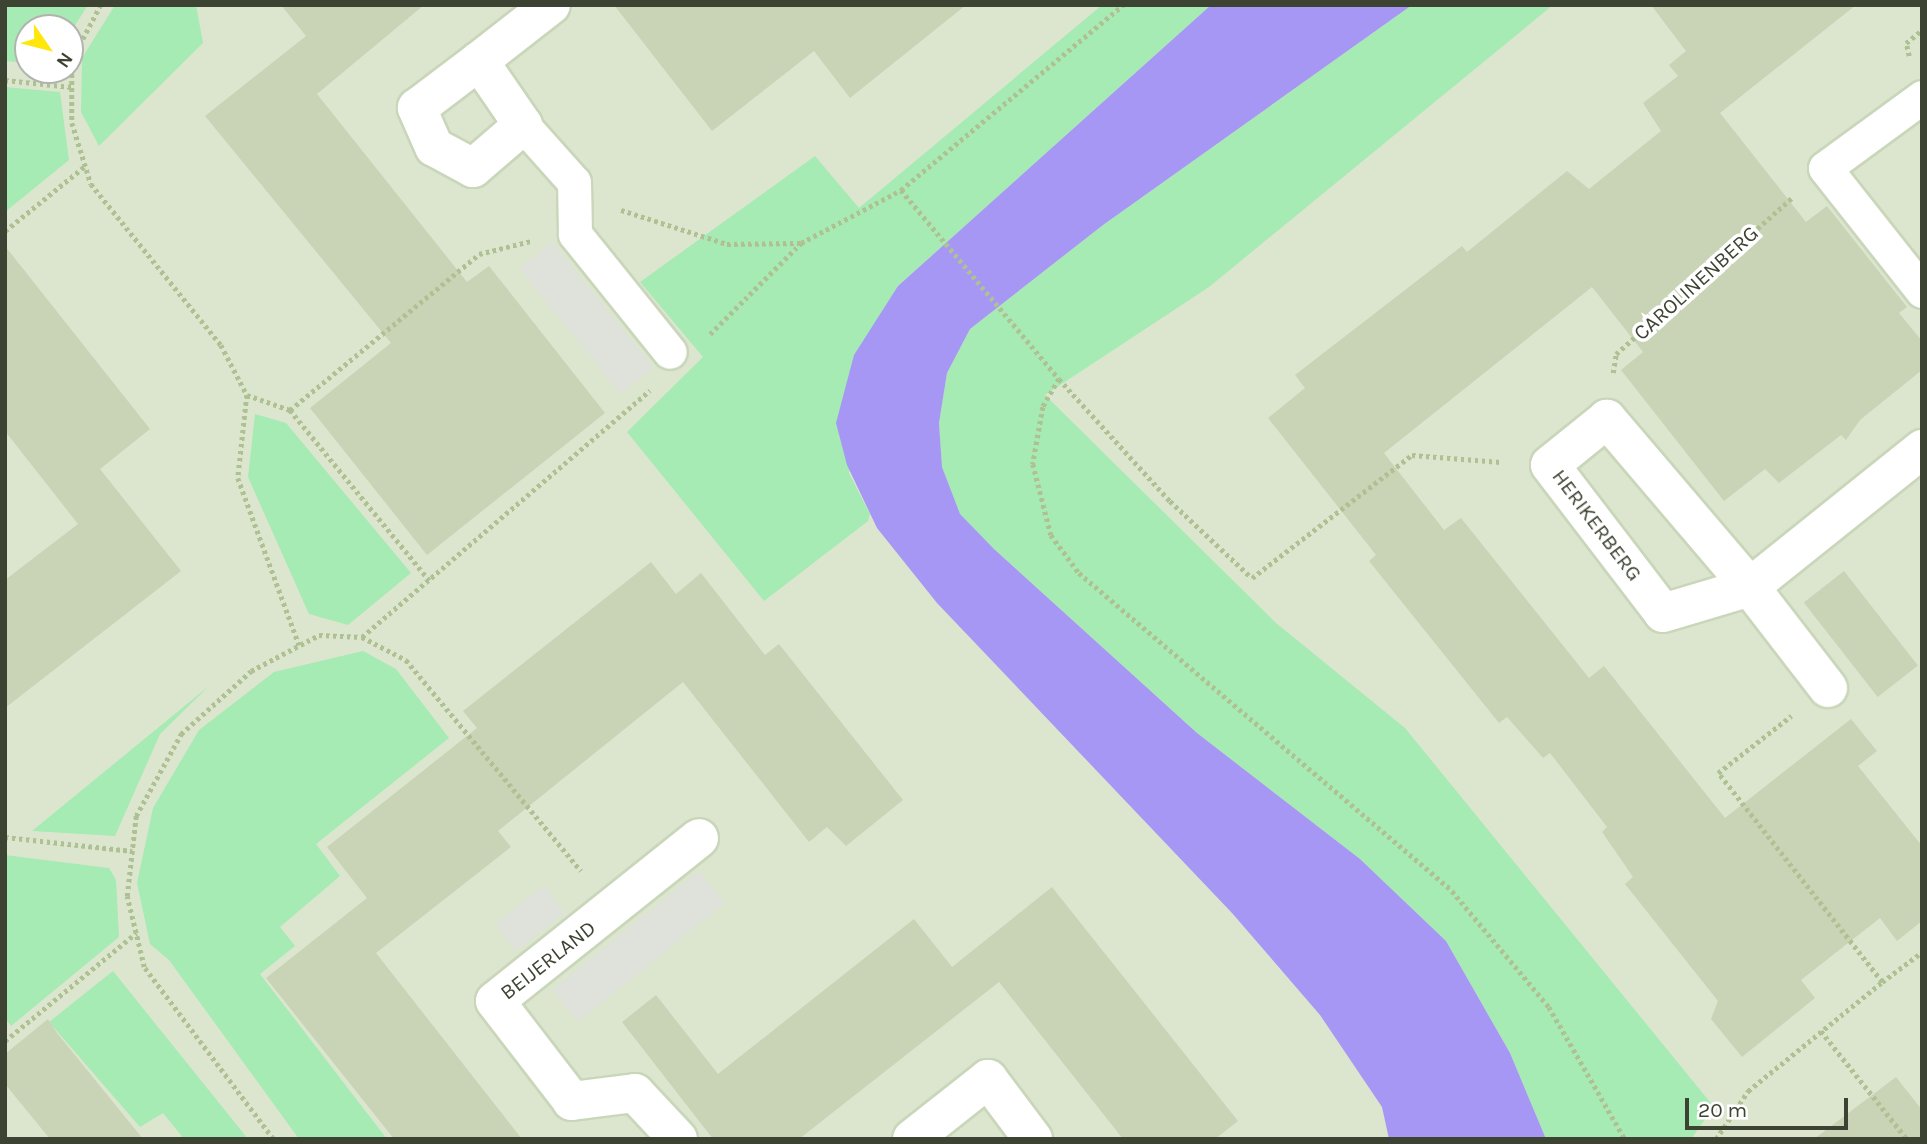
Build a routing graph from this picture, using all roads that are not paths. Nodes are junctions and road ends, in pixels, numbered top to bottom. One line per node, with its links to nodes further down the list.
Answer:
1 (551, 5): 2 (street)
2 (480, 61): 4 (street); 4 (street)
3 (1922, 97): 5 (lane)
4 (523, 125): 6 (lane)
5 (1922, 291)
6 (676, 360)
7 (1922, 449): 8 (street, HERIKERBERG)
8 (1750, 587): 8 (street, HERIKERBERG); 9 (street)
9 (1828, 688)
10 (699, 838): 11 (street, BEIJERLAND)
11 (678, 1139)
12 (912, 1139): 13 (street)
13 (1033, 1139)

